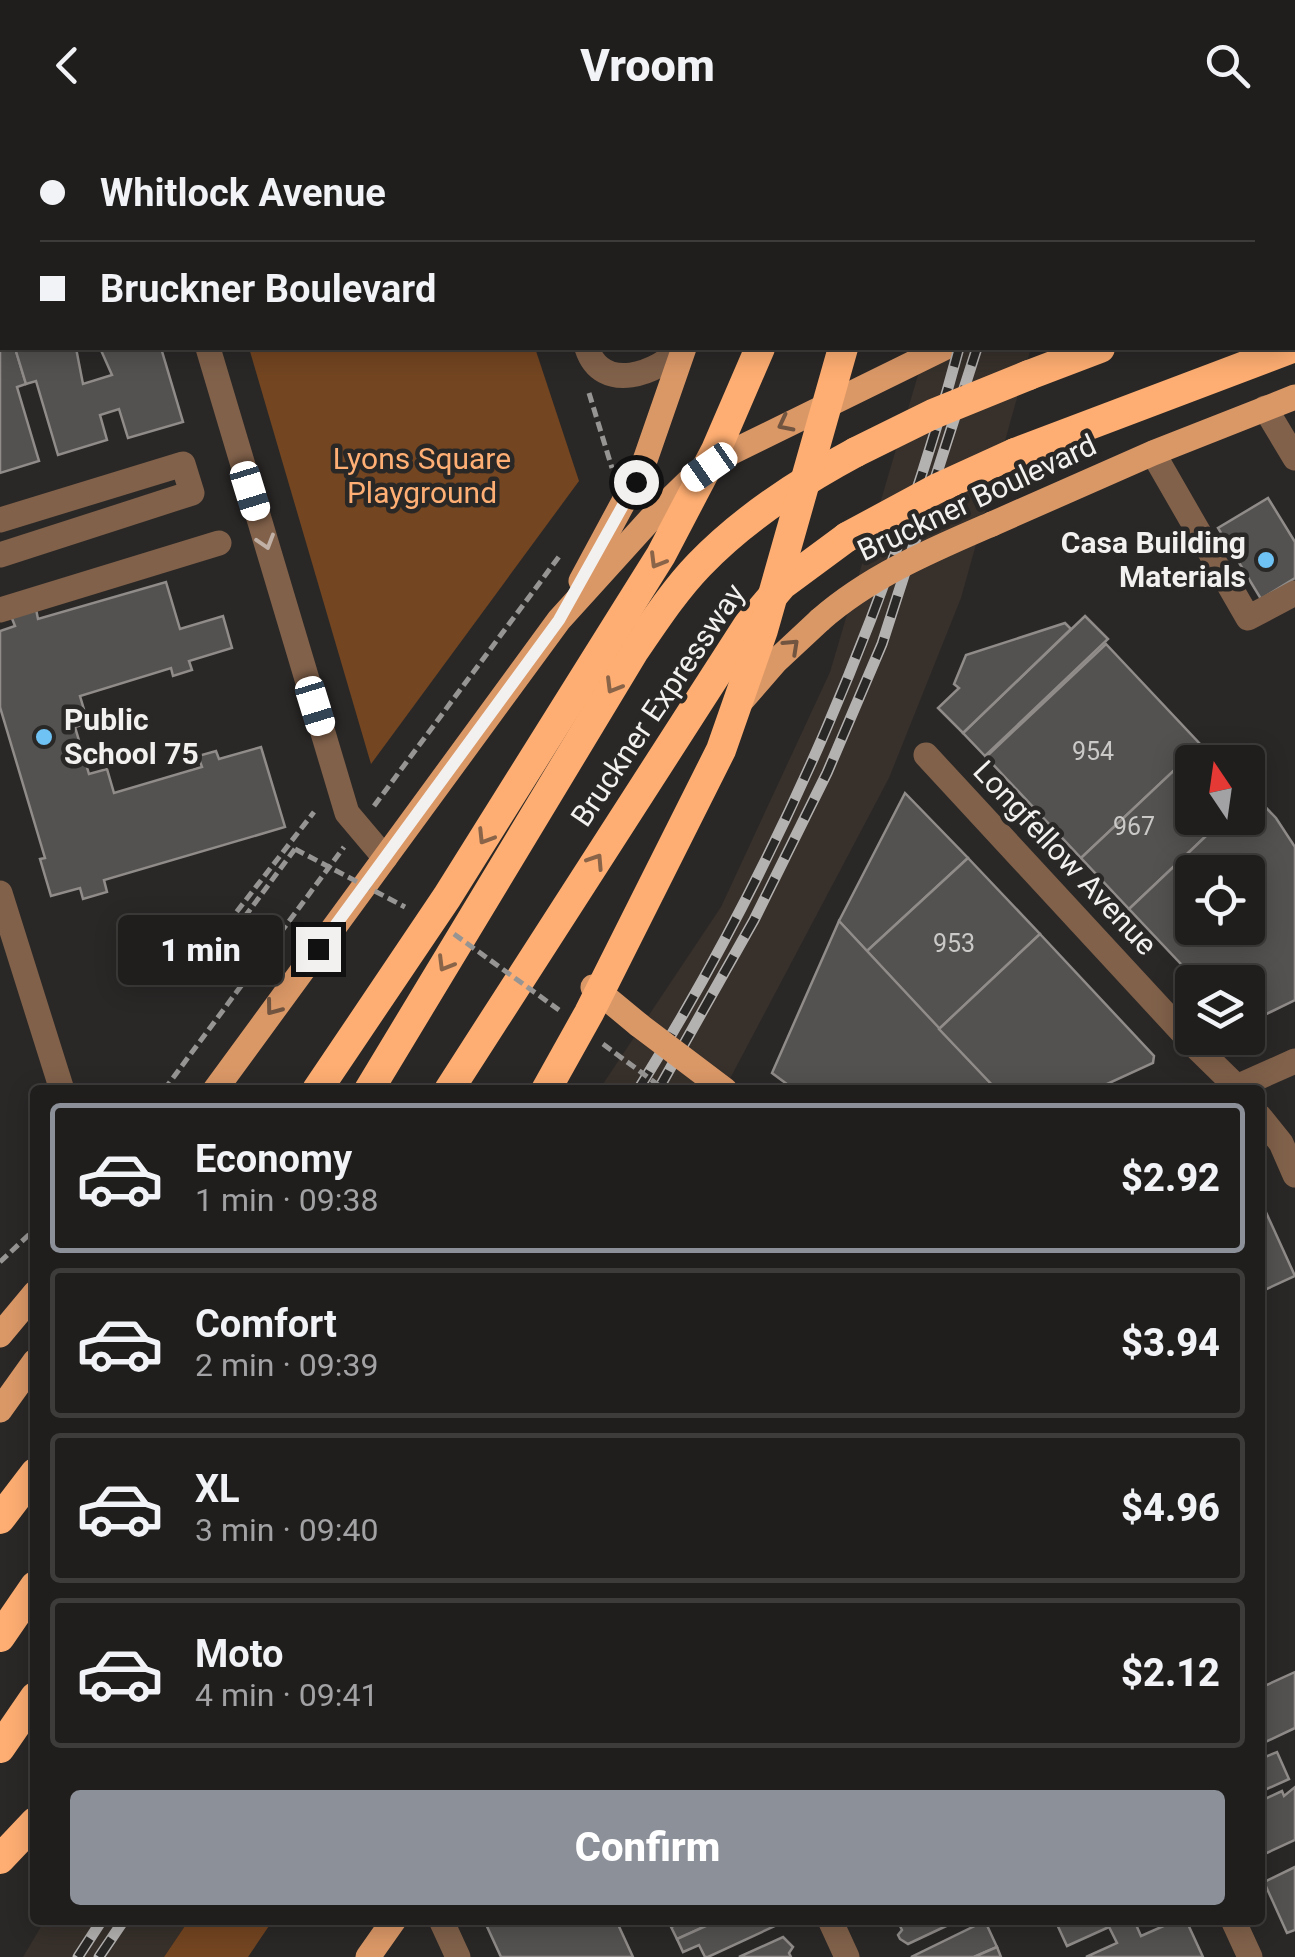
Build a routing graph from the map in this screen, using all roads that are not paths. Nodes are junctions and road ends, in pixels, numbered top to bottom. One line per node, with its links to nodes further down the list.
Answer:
1 (209, 350): 21 (street, one-way to 21)
2 (681, 350): 9 (street)
3 (682, 350): 19 (main road)
4 (759, 350): 27 (highway, one-way to 27, bridge)
5 (843, 350): 31 (highway, bridge)
6 (940, 350): 19 (main road, one-way to 19)
7 (1095, 350): 28 (highway, Bruckner Expressway, one-way to 28, bridge)
8 (1287, 350): 29 (highway, Bruckner Expressway, one-way to 8, bridge)
9 (588, 352)
10 (1295, 397): 11 (main road, Bruckner Boulevard)
11 (1265, 408): 12 (main road, Bruckner Boulevard); 13 (street)
12 (1152, 453): 17 (street); 23 (main road, Bruckner Boulevard, one-way to 12, bridge)
13 (1295, 457)
14 (0, 520): 16 (street)
15 (220, 542): 18 (street)
16 (0, 555)
17 (1295, 593)
18 (0, 610)
19 (559, 620): 21 (main road)
20 (926, 755): 33 (street, Longfellow Avenue)
21 (386, 858): 25 (main road, one-way to 25)
22 (0, 893): 26 (street)
23 (592, 987): 30 (main road, Bruckner Boulevard); 32 (main road, bridge)
24 (1295, 1061): 34 (street)
25 (217, 1083)
26 (60, 1085)
27 (320, 1085)
28 (373, 1085)
29 (452, 1085)
30 (534, 1085)
31 (549, 1085)
32 (717, 1085)
33 (1232, 1085)
34 (1244, 1085)
35 (1265, 1122): 36 (street)
36 (1295, 1175)
37 (30, 1299): 38 (main road)
38 (3, 1333)
39 (30, 1368): 40 (main road)
40 (0, 1410)
41 (30, 1480): 42 (highway)
42 (0, 1519)
43 (30, 1593): 44 (highway)
44 (0, 1637)
45 (30, 1704): 47 (main road)
46 (30, 1706): 48 (highway, bridge)
47 (0, 1735)
48 (0, 1748)
49 (30, 1827): 50 (highway)
50 (0, 1859)
51 (390, 1925): 55 (main road)
52 (443, 1925): 56 (street)
53 (832, 1925): 57 (street)
54 (1235, 1925): 58 (street)
55 (368, 1957)
56 (458, 1957)
57 (848, 1957)
58 (1250, 1957)

